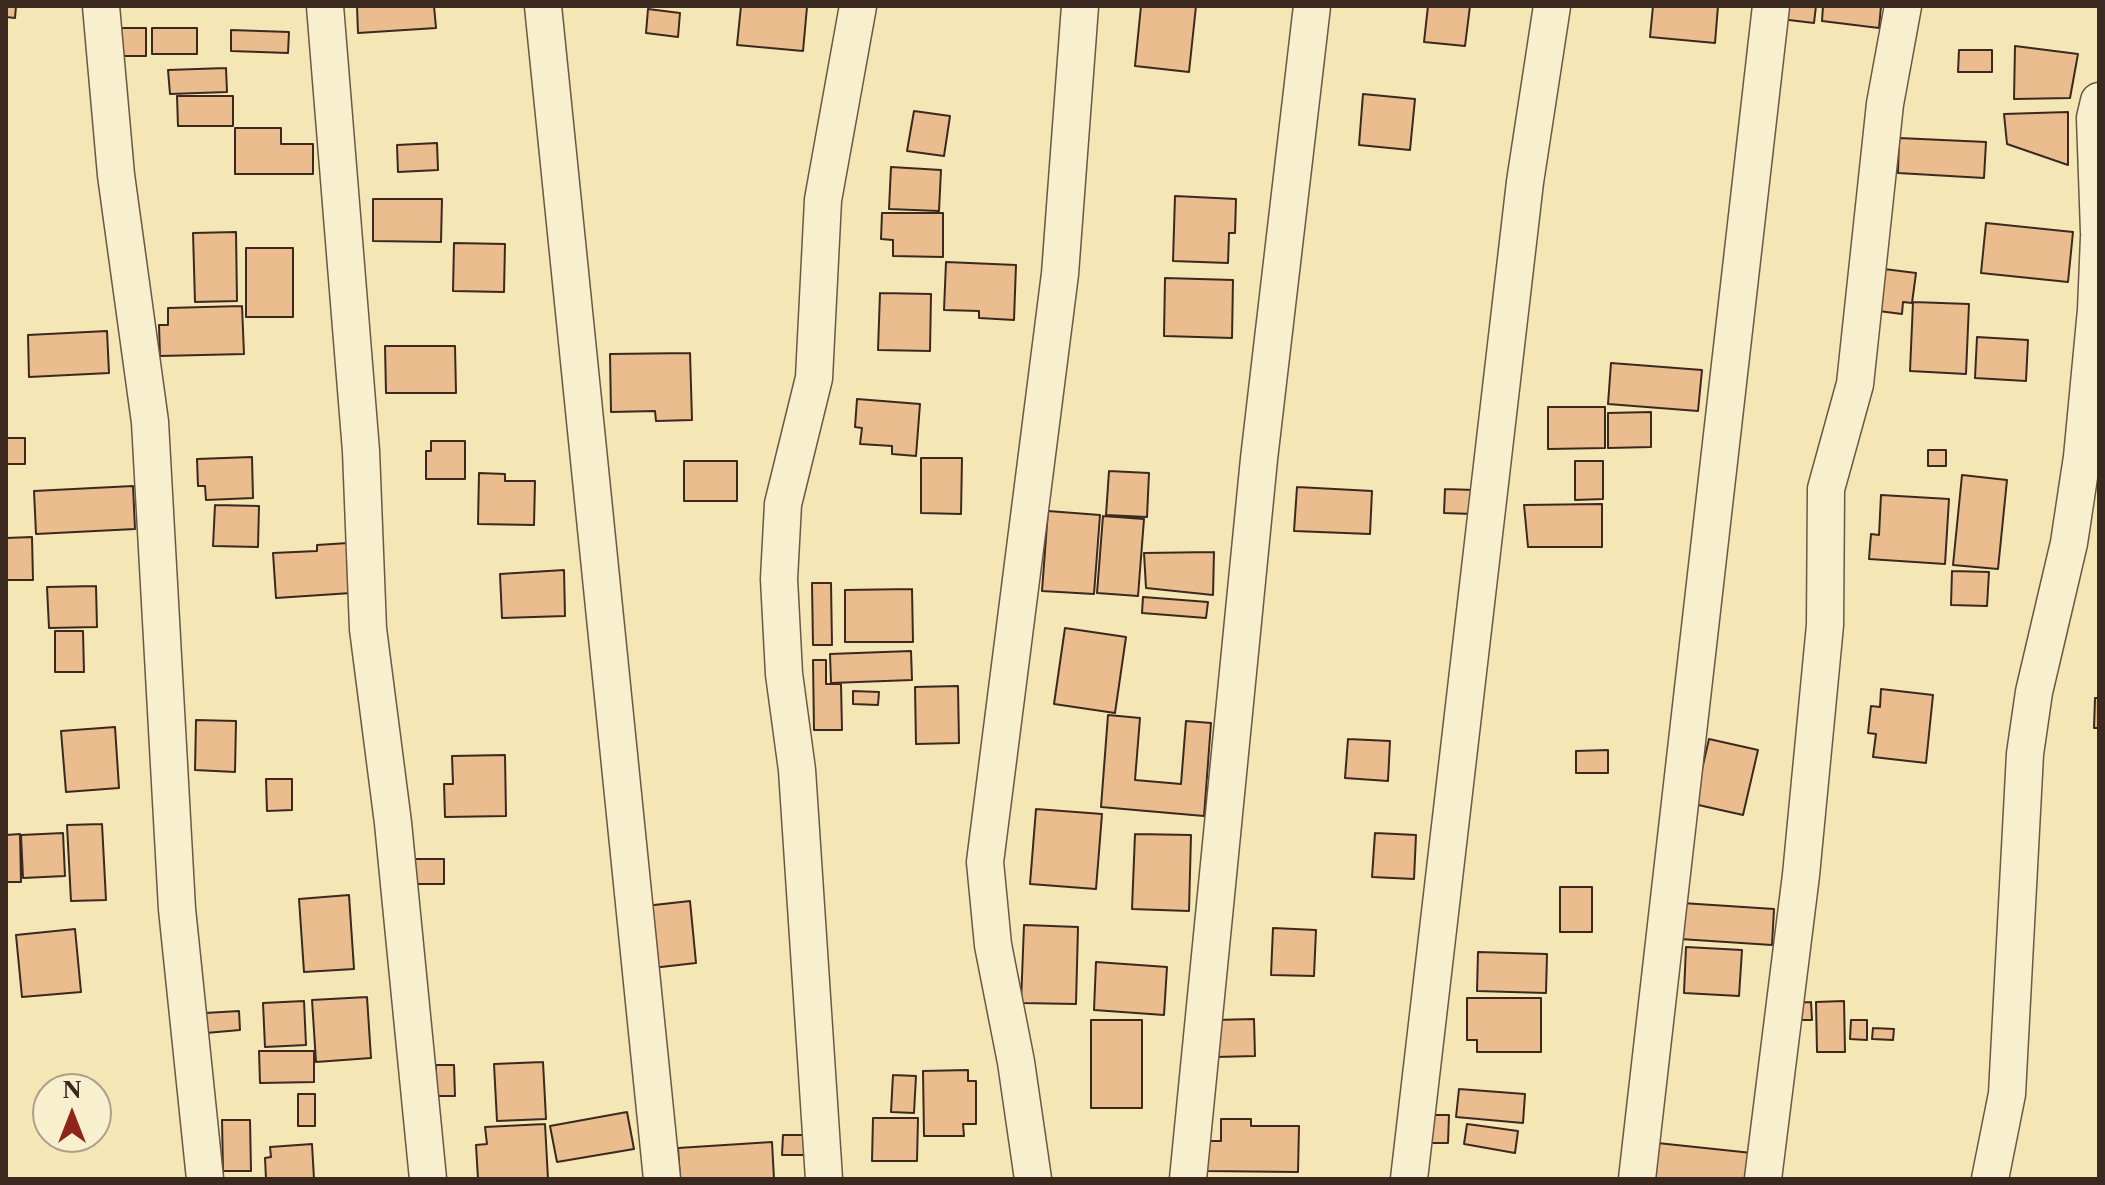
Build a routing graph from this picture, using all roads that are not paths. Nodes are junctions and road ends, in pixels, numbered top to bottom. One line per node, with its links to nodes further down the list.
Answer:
1 (101, 6): 12 (street)
2 (325, 6): 13 (street)
3 (543, 6): 14 (street)
4 (858, 6): 15 (street)
5 (1080, 6): 16 (street)
6 (1312, 6): 17 (street)
7 (1552, 6): 18 (street)
8 (1771, 6): 19 (street)
9 (1903, 6): 20 (street)
10 (2099, 101): 11 (street)
11 (2099, 234): 21 (street)
12 (205, 1179)
13 (428, 1179)
14 (662, 1179)
15 (824, 1179)
16 (1033, 1179)
17 (1188, 1179)
18 (1409, 1179)
19 (1637, 1179)
20 (1763, 1179)
21 (1990, 1179)

